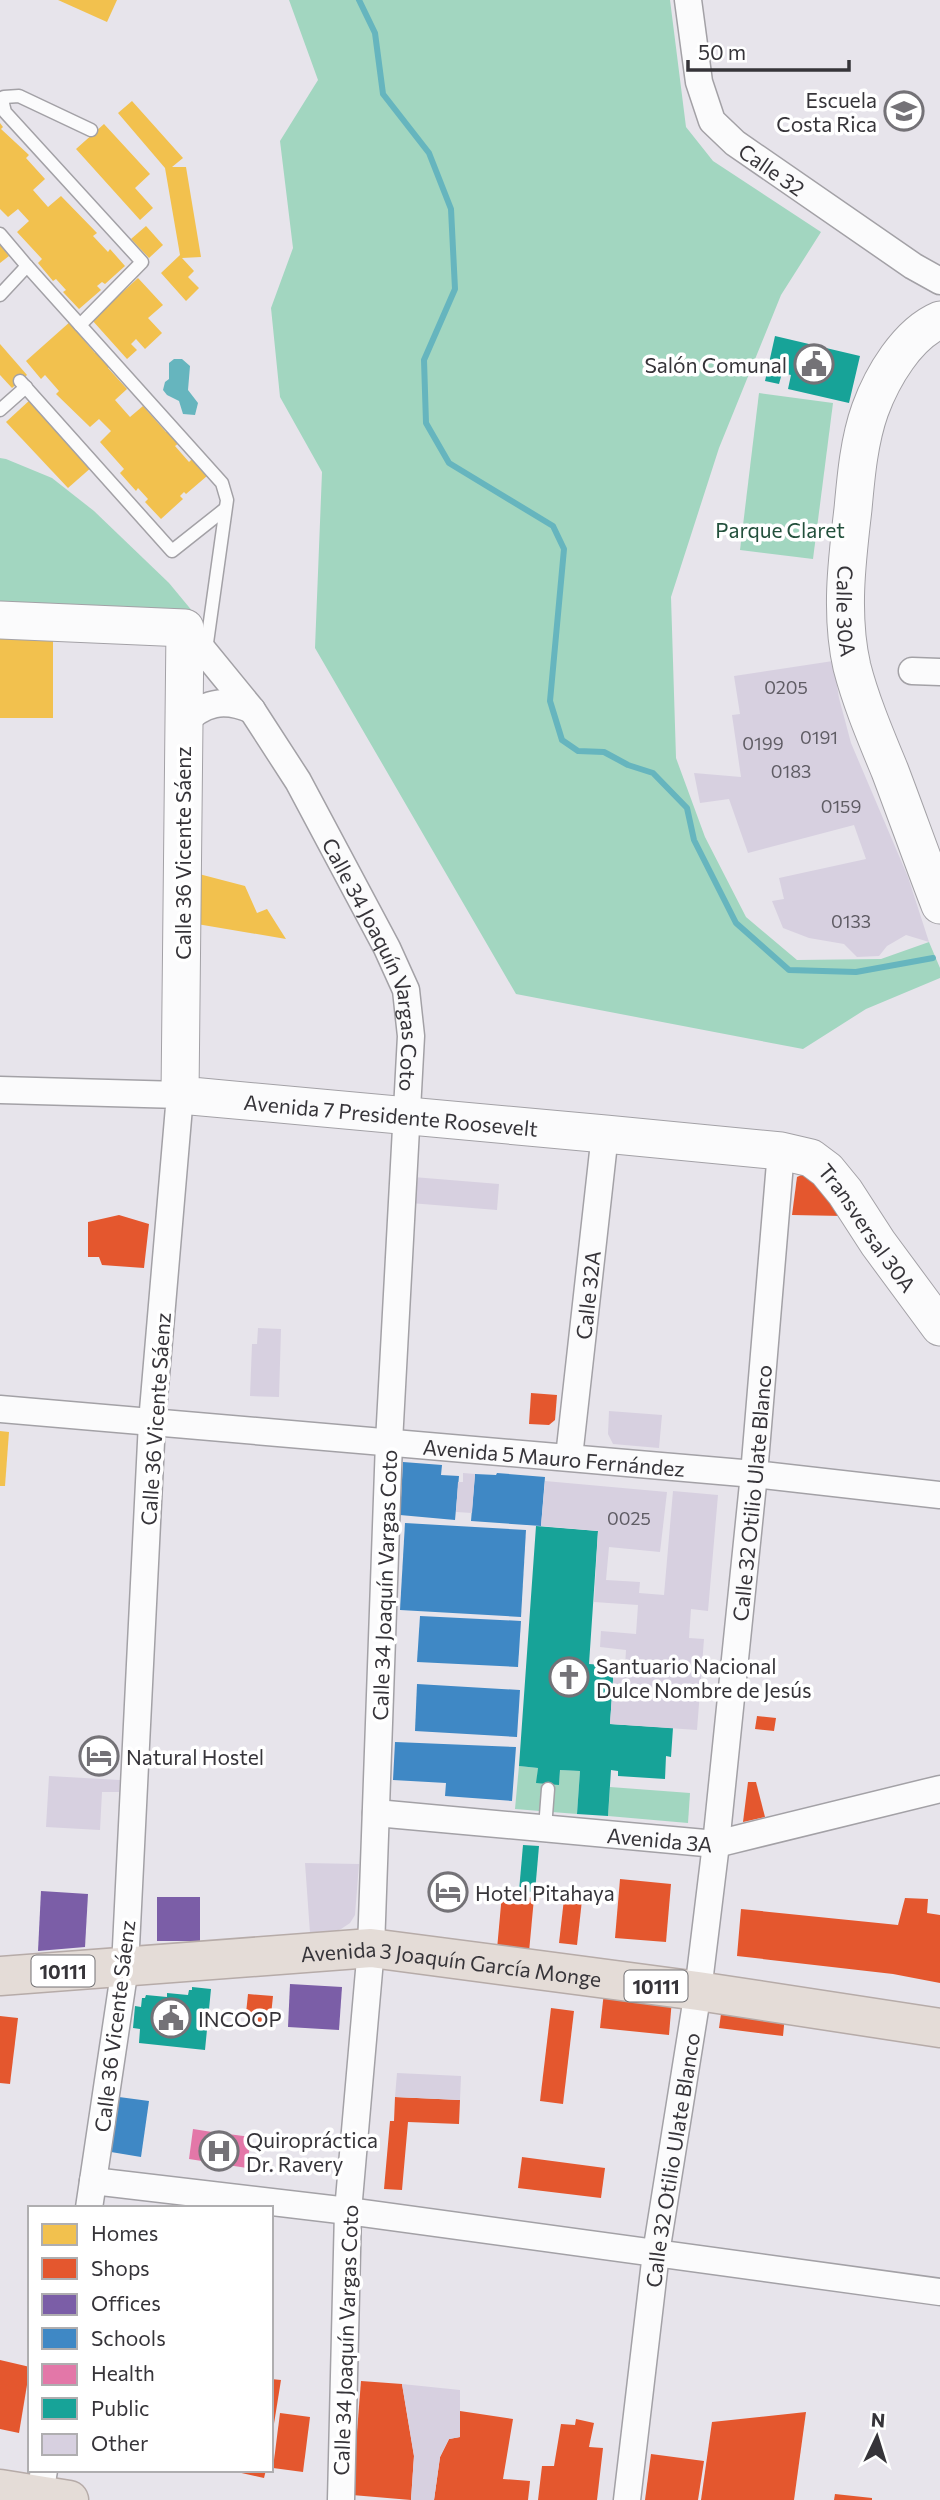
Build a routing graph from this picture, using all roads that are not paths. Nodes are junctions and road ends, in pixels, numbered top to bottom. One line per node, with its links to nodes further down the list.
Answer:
1 (688, 0): 5 (street, Calle 32)
2 (91, 130): 7 (lane)
3 (0, 234): 4 (lane)
4 (27, 266): 6 (lane); 7 (lane)
5 (940, 281)
6 (1, 292)
7 (80, 325): 10 (lane)
8 (937, 325): 17 (street, Calle 30A)
9 (0, 410): 10 (lane)
10 (225, 509): 12 (lane)
11 (0, 620): 12 (street)
12 (196, 640): 15 (street, Calle 34 Joaquín Vargas Coto); 16 (street, Calle 36 Vicente Sáenz)
13 (912, 671): 14 (street)
14 (940, 672)
15 (252, 710): 16 (street); 20 (street, Calle 34 Joaquín Vargas Coto)
16 (183, 724): 19 (street, Calle 36 Vicente Sáenz)
17 (940, 905)
18 (0, 1090): 19 (street, Avenida 7 Presidente Roosevelt)
19 (180, 1095): 20 (street, Avenida 7 Presidente Roosevelt); 25 (street, Calle 36 Vicente Sáenz)
20 (406, 1115): 21 (street, Avenida 7 Presidente Roosevelt); 26 (street, Calle 34 Joaquín Vargas Coto)
21 (605, 1134): 22 (street, Avenida 7 Presidente Roosevelt); 27 (street, Calle 32A)
22 (781, 1151): 23 (street, Transversal 30A); 28 (street, Calle 32 Otilio Ulate Blanco)
23 (940, 1327)
24 (0, 1409): 25 (street, Avenida 5 Mauro Fernández)
25 (152, 1422): 26 (street, Avenida 5 Mauro Fernández); 36 (street, Calle 36 Vicente Sáenz)
26 (389, 1442): 27 (street, Avenida 5 Mauro Fernández); 32 (street, Calle 34 Joaquín Vargas Coto)
27 (569, 1457): 28 (street, Avenida 5 Mauro Fernández)
28 (754, 1474): 29 (street, Avenida 5 Mauro Fernández); 34 (street, Calle 32 Otilio Ulate Blanco)
29 (940, 1494)
30 (548, 1789): 33 (lane)
31 (940, 1789): 34 (street, Avenida 3A)
32 (376, 1813): 33 (street, Avenida 3A); 35 (street, Calle 34 Joaquín Vargas Coto)
33 (545, 1828): 34 (street, Avenida 3A)
34 (716, 1844): 38 (street, Calle 32 Otilio Ulate Blanco)
35 (371, 1948): 36 (highway, Avenida 3 Joaquín García Monge / 10111); 38 (highway, Avenida 3 Joaquín García Monge / 10111); 42 (street, Calle 34 Joaquín Vargas Coto)
36 (125, 1967): 37 (highway, Avenida 3 Joaquín García Monge / 10111); 40 (street, Calle 36 Vicente Sáenz)
37 (0, 1976)
38 (698, 1991): 39 (highway, Avenida 3 Joaquín García Monge / 10111); 43 (street, Calle 32 Otilio Ulate Blanco)
39 (940, 2028)
40 (93, 2181): 41 (street, Calle 36 Vicente Sáenz); 42 (street)
41 (89, 2206)
42 (348, 2211): 43 (street); 47 (street, Calle 34 Joaquín Vargas Coto)
43 (656, 2253): 44 (street); 48 (street, Calle 32 Otilio Ulate Blanco)
44 (940, 2292)
45 (0, 2488): 46 (highway)
46 (48, 2491)
47 (341, 2500)
48 (627, 2500)

